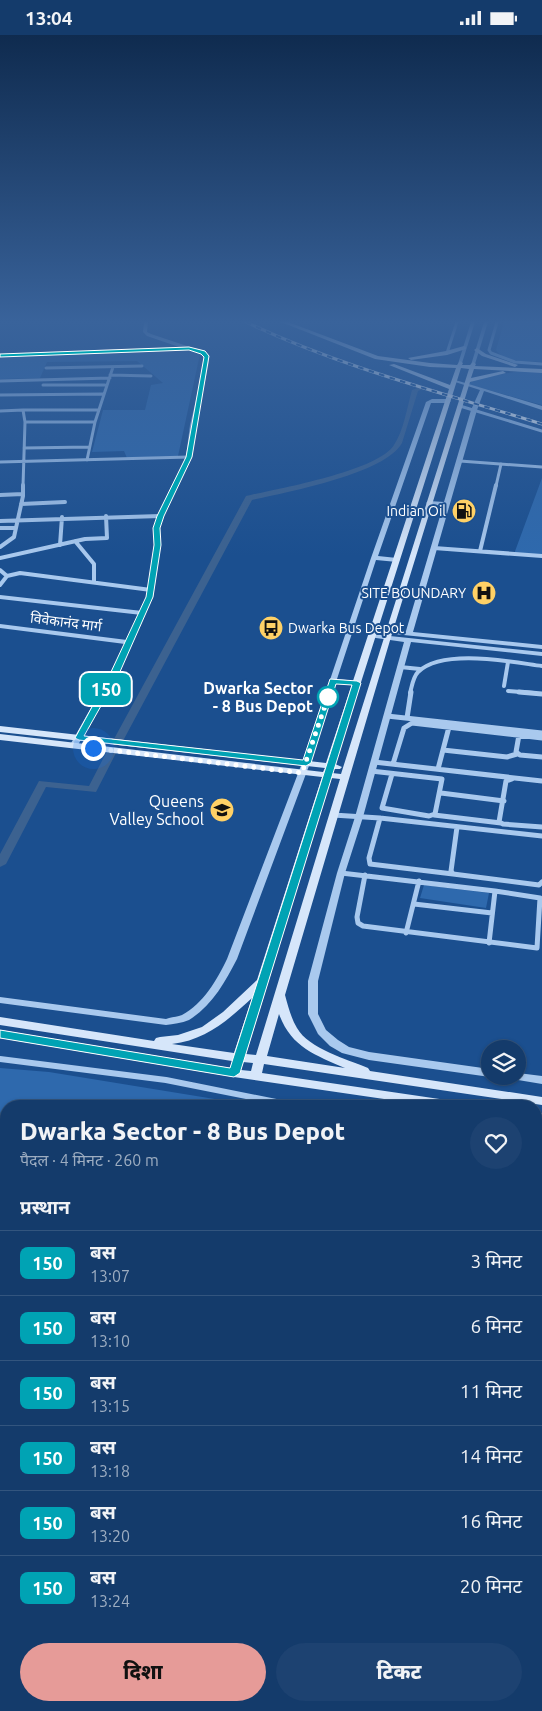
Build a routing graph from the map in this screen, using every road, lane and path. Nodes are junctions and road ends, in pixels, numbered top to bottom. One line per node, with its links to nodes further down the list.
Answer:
1 (101, 400): 12 (street)
2 (199, 400): 22 (street)
3 (436, 400): 49 (street)
4 (439, 400): 9 (street)
5 (462, 400): 10 (main road)
6 (478, 400): 13 (street)
7 (505, 400): 16 (street)
8 (512, 400): 11 (street)
9 (448, 401): 50 (main road)
10 (460, 406): 13 (street); 32 (main road)
11 (542, 408)
12 (98, 409): 15 (street); 18 (street)
13 (474, 410): 19 (street); 24 (street)
14 (0, 411): 15 (street)
15 (23, 411): 17 (street)
16 (542, 413)
17 (25, 421): 18 (street); 21 (street)
18 (95, 422): 20 (street)
19 (542, 431)
20 (89, 447): 21 (street); 23 (street)
21 (24, 448): 25 (street)
22 (189, 457): 23 (street); 36 (street)
23 (87, 460): 25 (street)
24 (460, 461): 27 (street); 33 (street)
25 (24, 462): 26 (street); 30 (street)
26 (0, 463)
27 (501, 464): 28 (street); 46 (street)
28 (542, 467)
29 (0, 495): 30 (street)
30 (23, 495): 34 (street)
31 (65, 502): 34 (street)
32 (429, 503): 33 (street); 60 (main road)
33 (447, 503): 45 (street)
34 (21, 504): 39 (street)
35 (106, 516): 36 (street); 37 (street); 42 (street)
36 (160, 516): 55 (street)
37 (62, 517): 39 (street); 43 (street)
38 (0, 521): 39 (street)
39 (17, 521): 41 (street)
40 (0, 527): 41 (street)
41 (16, 528): 44 (street)
42 (76, 541): 43 (street); 53 (street)
43 (60, 545): 48 (street)
44 (0, 547)
45 (434, 548): 46 (street); 61 (street)
46 (480, 551): 47 (street)
47 (542, 557)
48 (0, 558)
49 (374, 558): 50 (street); 69 (street)
50 (397, 560): 59 (main road)
51 (0, 570): 52 (street)
52 (7, 576): 53 (street); 54 (street)
53 (94, 582): 55 (street)
54 (0, 585)
55 (151, 590): 57 (street)
56 (0, 597): 57 (street)
57 (142, 613): 62 (street)
58 (0, 626): 62 (street, विवेकानंद मार्ग)
59 (373, 633): 60 (street); 70 (main road)
60 (388, 634): 61 (street); 94 (main road)
61 (408, 637): 63 (street); 64 (street); 67 (street)
62 (129, 642): 82 (street)
63 (542, 647)
64 (542, 654)
65 (508, 662): 66 (street); 68 (street); 71 (street)
66 (542, 666)
67 (400, 667): 68 (street); 74 (street)
68 (420, 669): 75 (street)
69 (333, 681): 70 (street); 87 (street)
70 (357, 683): 92 (main road)
71 (504, 686)
72 (508, 692): 73 (street)
73 (542, 695)
74 (386, 716): 75 (street); 88 (street)
75 (407, 718): 78 (street)
76 (449, 727): 79 (street); 83 (street); 90 (street)
77 (0, 729): 82 (main road)
78 (542, 733)
79 (519, 735): 81 (street); 84 (street)
80 (0, 737): 82 (main road)
81 (542, 738)
82 (76, 742): 87 (main road); 95 (main road)
83 (443, 750): 85 (street); 91 (street)
84 (517, 754): 85 (street); 86 (street)
85 (507, 757): 89 (street)
86 (542, 757)
87 (306, 763): 92 (main road); 95 (street)
88 (374, 763): 90 (street); 93 (street)
89 (506, 763)
90 (393, 764): 91 (street)
91 (438, 769): 97 (street)
92 (329, 770): 94 (main road); 95 (main road); 118 (main road)
93 (372, 771): 96 (street); 102 (street)
94 (346, 772): 100 (main road)
95 (302, 773): 120 (street)
96 (392, 774): 98 (street); 101 (street)
97 (542, 781): 99 (street)
98 (441, 793): 99 (street); 101 (street)
99 (504, 801): 104 (street)
100 (333, 815): 102 (street); 119 (main road)
101 (434, 815): 104 (street)
102 (359, 817): 103 (street); 108 (street)
103 (380, 818): 105 (street); 109 (street)
104 (501, 823): 106 (street)
105 (457, 827): 107 (street); 109 (street)
106 (542, 827)
107 (542, 836)
108 (341, 873): 110 (street); 127 (street)
109 (453, 874): 112 (street)
110 (365, 875): 111 (street); 116 (street)
111 (419, 881): 113 (street); 114 (street)
112 (542, 882)
113 (495, 891): 115 (street); 117 (street)
114 (414, 904): 115 (street); 116 (street)
115 (492, 913): 117 (street)
116 (406, 933): 117 (street)
117 (489, 943)
118 (262, 983): 123 (main road); 124 (main road)
119 (279, 994): 126 (main road); 130 (main road)
120 (0, 1000)
121 (0, 1021): 123 (main road)
122 (0, 1034): 128 (main road)
123 (142, 1043): 124 (main road)
124 (238, 1058): 126 (main road); 128 (main road)
125 (0, 1059): 133 (street)
126 (259, 1059): 129 (main road); 130 (main road)
127 (481, 1072)
128 (234, 1073): 129 (main road)
129 (255, 1076): 134 (main road)
130 (376, 1076): 135 (main road)
131 (526, 1078): 132 (street)
132 (542, 1080)
133 (256, 1100)
134 (419, 1100)
135 (535, 1100)

